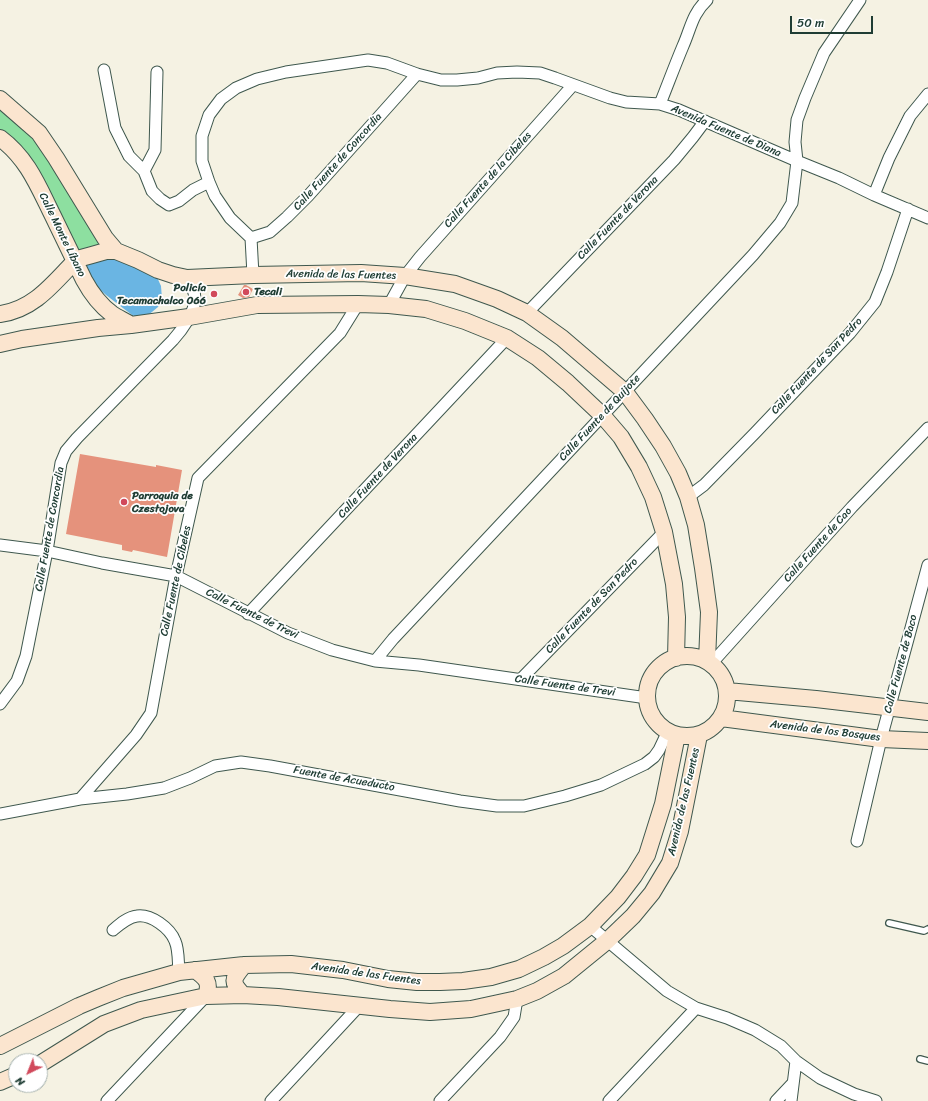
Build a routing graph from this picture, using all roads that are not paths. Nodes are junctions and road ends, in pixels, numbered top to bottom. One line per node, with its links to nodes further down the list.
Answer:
1 (707, 0): 9 (street)
2 (860, 0): 12 (street, Calle Fuente de Quijote)
3 (104, 70): 13 (street)
4 (157, 72): 13 (street)
5 (417, 74): 6 (street, Avenida Fuente de Diana); 14 (street, Avenida Fuente de Diana); 18 (street, Calle Fuente de Concordia)
6 (573, 85): 9 (street, Avenida Fuente de Diana); 22 (street, Calle Fuente de la Cibeles)
7 (928, 94): 15 (street)
8 (0, 99): 19 (main road)
9 (660, 104): 10 (street, Avenida Fuente de Diana)
10 (705, 121): 12 (street, Avenida Fuente de Diana); 26 (street, Calle Fuente de Verona)
11 (0, 138): 20 (main road, Calle Monte Líbano)
12 (797, 161): 15 (street, Avenida Fuente de Diana); 32 (street, Calle Fuente de Quijote)
13 (144, 172): 14 (street)
14 (209, 182): 18 (street, Avenida Fuente de Diana)
15 (874, 195): 16 (street, Avenida Fuente de Diana)
16 (908, 210): 17 (street, Avenida Fuente de Diana); 35 (street, Calle Fuente de San Pedro)
17 (928, 218)
18 (251, 238): 21 (street)
19 (116, 251): 20 (main road, Avenida de las Fuentes); 23 (main road, Avenida de las Fuentes)
20 (75, 261): 27 (main road, Avenida de las Fuentes); 29 (main road, Calle Monte Líbano)
21 (253, 275): 22 (main road, Avenida de las Fuentes); 23 (main road, Avenida de las Fuentes)
22 (405, 276): 25 (street, Calle Fuente de la Cibeles); 26 (main road, Avenida de las Fuentes)
23 (187, 278): 28 (street, Calle Fuente de Concordia)
24 (358, 304): 25 (main road); 28 (main road); 40 (street, Calle Fuente de Cibeles)
25 (389, 305): 30 (main road)
26 (527, 313): 32 (main road, Avenida de las Fuentes)
27 (0, 314)
28 (189, 317): 29 (main road); 38 (street, Calle Fuente de Concordia)
29 (131, 325): 31 (main road)
30 (507, 338): 33 (main road); 41 (street, Calle Fuente de Verona)
31 (0, 344)
32 (625, 392): 33 (street, Calle Fuente de Quijote); 35 (main road, Avenida de las Fuentes)
33 (603, 416): 36 (main road); 43 (street, Calle Fuente de Quijote)
34 (928, 428): 44 (street, Calle Fuente de Cao)
35 (688, 497): 44 (main road, Avenida de las Fuentes)
36 (664, 532): 42 (main road); 45 (street, Calle Fuente de San Pedro)
37 (0, 544): 38 (street, Calle Fuente de Trevi)
38 (47, 550): 40 (street, Calle Fuente de Trevi); 48 (street, Calle Fuente de Concordia)
39 (928, 565): 49 (street, Calle Fuente de Baco)
40 (176, 576): 41 (street, Calle Fuente de Trevi); 56 (street, Calle Fuente de Cibeles)
41 (248, 614): 43 (street, Calle Fuente de Trevi)
42 (676, 658): 44 (main road); 47 (main road)
43 (375, 661): 45 (street, Calle Fuente de Trevi)
44 (709, 663): 46 (main road)
45 (521, 680): 47 (street, Calle Fuente de Trevi)
46 (727, 691): 49 (main road); 51 (main road)
47 (647, 698): 52 (main road)
48 (0, 704)
49 (890, 707): 50 (main road); 54 (street, Calle Fuente de Baco)
50 (928, 712)
51 (721, 718): 53 (main road); 54 (main road, Avenida de los Bosques)
52 (673, 733): 53 (main road); 56 (street, Fuente de Acueducto); 60 (main road, Avenida de las Fuentes)
53 (699, 735): 63 (main road, Avenida de las Fuentes)
54 (881, 739): 55 (main road, Avenida de los Bosques); 58 (street, Calle Fuente de Baco)
55 (928, 741)
56 (80, 799): 57 (street, Fuente de Acueducto)
57 (0, 814)
58 (857, 842)
59 (889, 923): 62 (lane)
60 (590, 926): 63 (street); 64 (main road, Avenida de las Fuentes)
61 (113, 930): 66 (street)
62 (928, 930)
63 (607, 941): 69 (main road, Avenida de las Fuentes); 71 (street)
64 (244, 965): 65 (main road, Avenida de las Fuentes); 67 (main road)
65 (195, 970): 66 (main road, Avenida de las Fuentes); 68 (main road)
66 (179, 972): 72 (main road, Avenida de las Fuentes)
67 (243, 995): 68 (main road, Avenida de las Fuentes); 70 (main road, Avenida de las Fuentes)
68 (206, 996): 73 (main road, Avenida de las Fuentes); 78 (street)
69 (517, 999): 70 (main road, Avenida de las Fuentes); 80 (street)
70 (360, 1005): 79 (street)
71 (696, 1008): 75 (street); 81 (street)
72 (0, 1046)
73 (48, 1059)
74 (920, 1059): 76 (lane)
75 (796, 1061): 77 (street); 84 (street)
76 (928, 1061)
77 (793, 1083): 82 (street); 83 (street)
78 (107, 1101)
79 (271, 1101)
80 (440, 1101)
81 (609, 1101)
82 (776, 1101)
83 (791, 1101)
84 (876, 1101)

